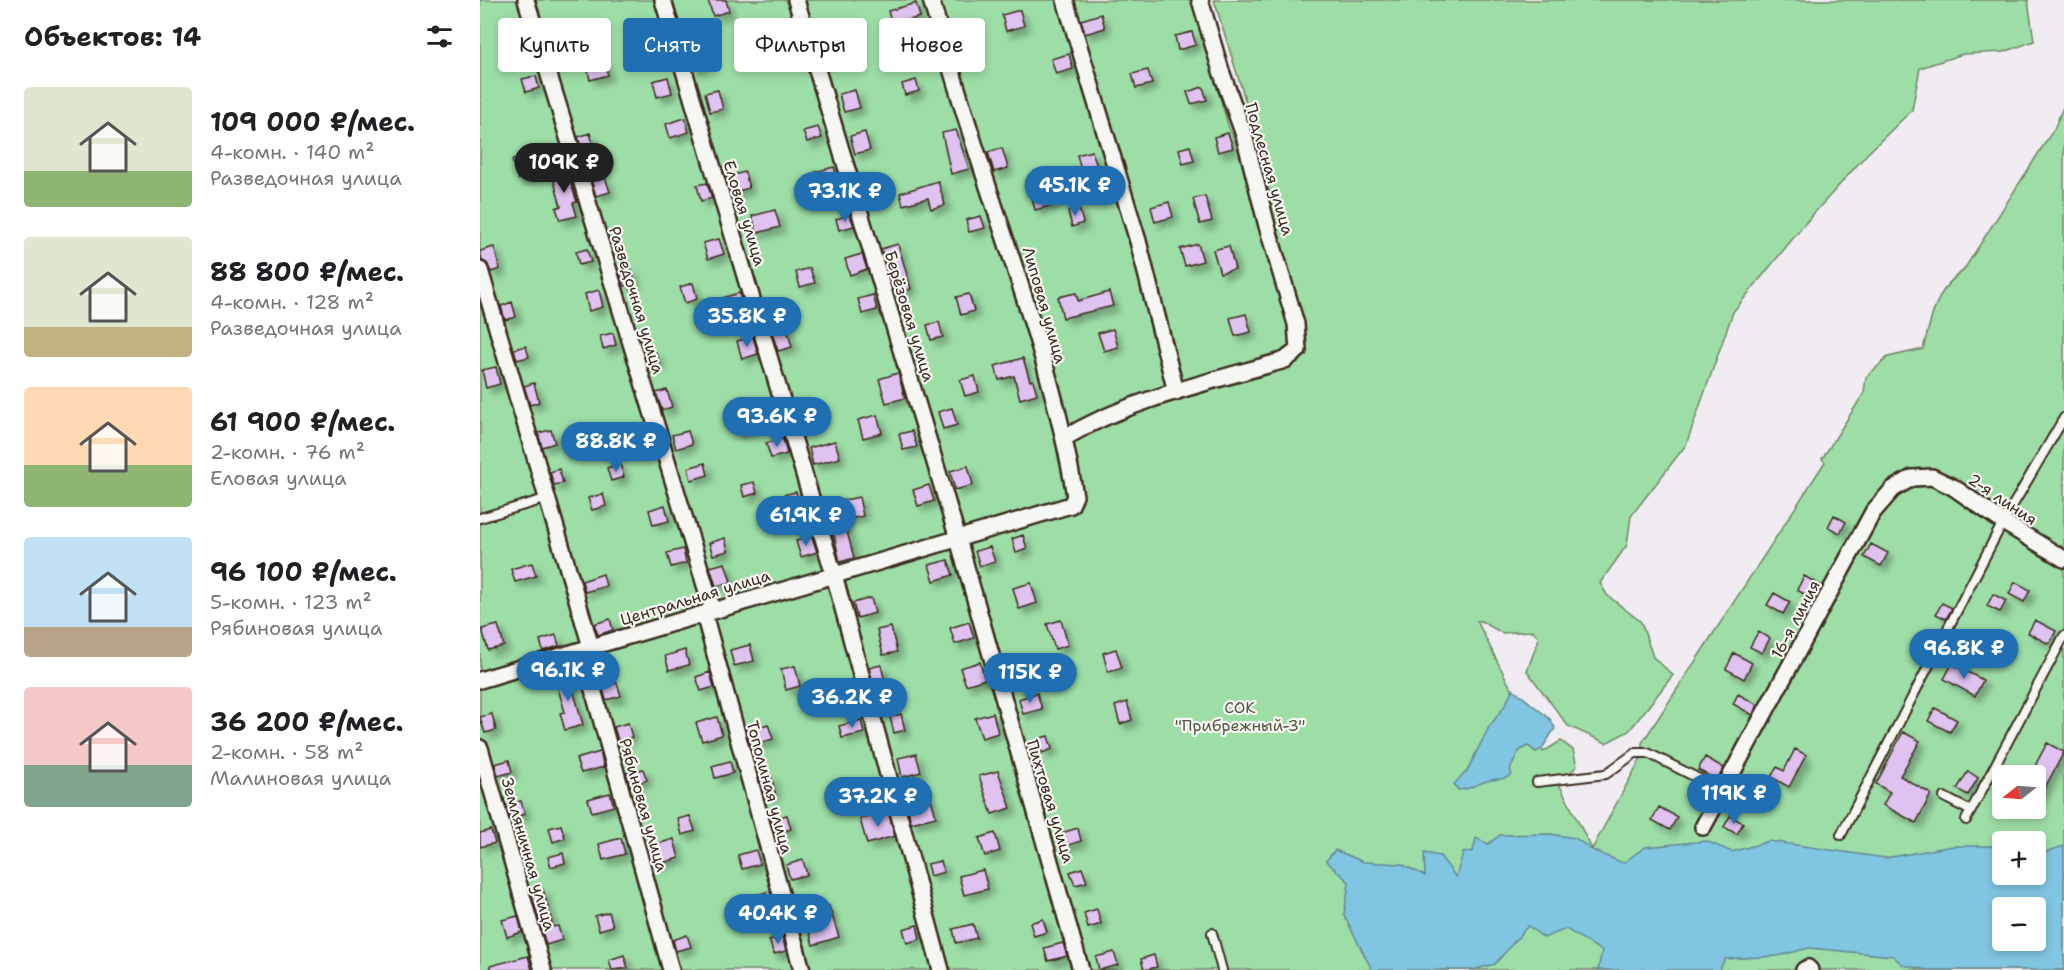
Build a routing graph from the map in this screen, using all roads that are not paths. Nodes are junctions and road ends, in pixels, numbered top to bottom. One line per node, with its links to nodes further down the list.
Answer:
1 (526, 0): 19 (street, Разведочная улица)
2 (663, 0): 18 (street, Еловая улица)
3 (796, 0): 16 (street, Берёзовая улица)
4 (931, 0): 10 (street, Липовая улица)
5 (1065, 0): 8 (street)
6 (1200, 0): 8 (street, Подлесная улица)
7 (480, 270): 12 (street, Рябиновая улица)
8 (1176, 392): 10 (street)
9 (2064, 418): 15 (lane)
10 (1065, 438): 13 (street, Липовая улица)
11 (1953, 487): 15 (street, 2-я линия); 25 (street, 16-я линия)
12 (545, 499): 14 (lane); 21 (street, Рябиновая улица)
13 (1058, 510): 16 (street, Центральная улица)
14 (480, 518)
15 (2003, 522): 17 (street, 2-я линия); 30 (lane)
16 (958, 539): 18 (street, Центральная улица); 36 (street, Пихтовая улица)
17 (2064, 559)
18 (834, 575): 19 (street, Центральная улица); 35 (street, Еловая улица)
19 (708, 612): 21 (street, Центральная улица); 34 (street, Тополиная улица)
20 (2064, 636): 27 (lane)
21 (586, 648): 22 (street, Центральная улица); 33 (street, Рябиновая улица)
22 (480, 680)
23 (480, 748): 32 (street, Земляничная улица)
24 (1537, 782): 25 (lane)
25 (1723, 791): 29 (street, 16-я линия)
26 (1944, 797): 27 (lane)
27 (1971, 811): 28 (lane)
28 (1966, 820)
29 (1703, 827)
30 (1841, 835)
31 (1212, 933): 37 (lane)
32 (543, 970)
33 (671, 970)
34 (802, 970)
35 (941, 970)
36 (1080, 970)
37 (1222, 970)

